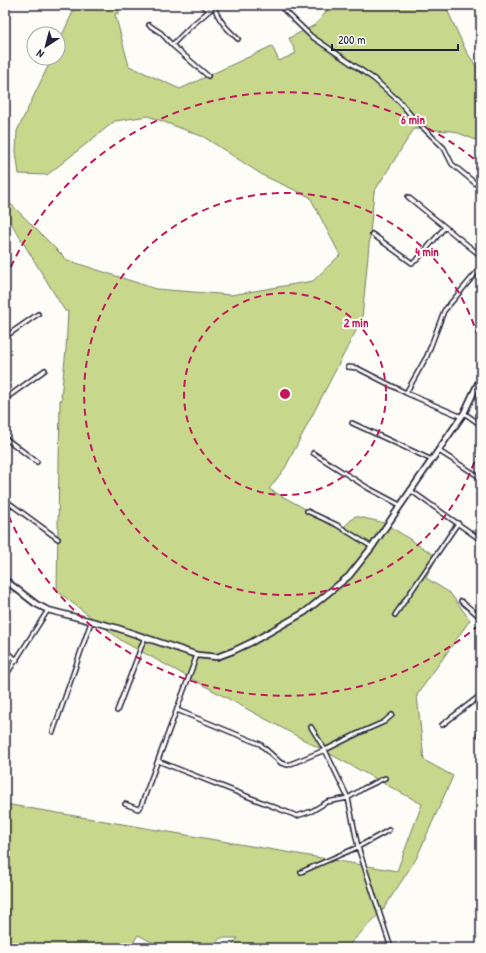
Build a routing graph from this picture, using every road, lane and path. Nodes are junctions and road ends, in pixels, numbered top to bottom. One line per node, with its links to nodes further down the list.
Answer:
1 (202, 5): 4 (street)
2 (279, 5): 9 (street)
3 (215, 6): 4 (street); 6 (street)
4 (208, 10): 7 (street)
5 (149, 25): 7 (street)
6 (238, 39)
7 (172, 45): 8 (street)
8 (208, 76)
9 (481, 188)
10 (408, 197): 11 (street)
11 (445, 227): 12 (street); 13 (street)
12 (372, 234)
13 (481, 256)
14 (481, 267): 20 (street)
15 (38, 314): 16 (street)
16 (5, 337)
17 (348, 367): 20 (street)
18 (45, 370): 21 (street)
19 (481, 377): 22 (street)
20 (406, 393): 22 (street)
21 (5, 399)
22 (463, 415): 24 (street); 26 (street)
23 (352, 423): 28 (street)
24 (481, 425)
25 (5, 438): 29 (street)
26 (439, 450): 28 (street); 30 (street)
27 (313, 453): 33 (street)
28 (432, 460): 31 (street)
29 (37, 462)
30 (481, 478)
31 (410, 490): 33 (street); 35 (street)
32 (5, 500): 36 (street)
33 (400, 505): 38 (street)
34 (307, 511): 38 (street)
35 (458, 523): 37 (street); 42 (street)
36 (58, 539)
37 (481, 540)
38 (372, 547): 47 (street)
39 (5, 580): 41 (street)
40 (461, 602): 43 (street)
41 (48, 610): 44 (street); 48 (street)
42 (395, 615)
43 (481, 618)
44 (91, 622): 45 (street); 56 (street)
45 (145, 637): 47 (street); 51 (street)
46 (5, 651): 48 (street)
47 (197, 655): 52 (street)
48 (17, 660): 49 (street)
49 (5, 677)
50 (481, 695): 54 (street)
51 (117, 710)
52 (177, 710): 57 (street); 58 (street)
53 (392, 715): 57 (street)
54 (442, 725)
55 (311, 726): 57 (street)
56 (53, 732)
57 (325, 750): 60 (street)
58 (158, 761): 60 (street); 61 (street)
59 (386, 778): 60 (street)
60 (348, 798): 63 (street)
61 (125, 804)
62 (389, 830): 63 (street)
63 (358, 847): 64 (street); 65 (street)
64 (301, 872)
65 (391, 948)

